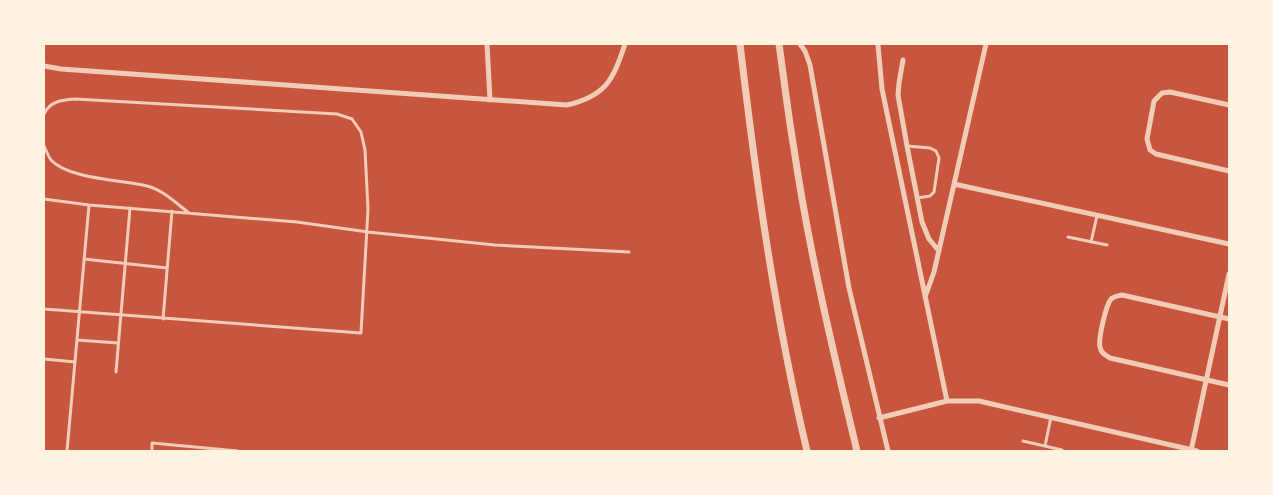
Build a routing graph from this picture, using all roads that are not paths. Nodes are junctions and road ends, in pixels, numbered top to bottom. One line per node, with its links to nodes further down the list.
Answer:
1 (487, 44): 10 (street)
2 (625, 44): 10 (street)
3 (740, 44): 58 (street)
4 (779, 44): 59 (street)
5 (800, 44): 51 (street)
6 (986, 44): 16 (street)
7 (878, 45): 35 (street)
8 (903, 60): 14 (street)
9 (44, 66): 10 (street)
10 (490, 100)
11 (1229, 105): 15 (street)
12 (44, 114): 24 (lane)
13 (44, 146): 22 (lane)
14 (907, 146): 17 (street); 17 (lane)
15 (1229, 170)
16 (954, 184): 23 (street); 29 (street)
17 (917, 198): 29 (street)
18 (44, 200): 19 (lane)
19 (89, 205): 20 (lane); 31 (lane)
20 (130, 208): 21 (lane); 32 (lane)
21 (172, 211): 22 (lane); 33 (lane)
22 (190, 213): 24 (lane)
23 (1097, 215): 26 (lane); 27 (street)
24 (368, 232): 30 (lane); 40 (lane)
25 (1068, 237): 26 (lane)
26 (1091, 242): 28 (lane)
27 (1229, 244)
28 (1107, 245)
29 (939, 251): 35 (street)
30 (630, 252)
31 (84, 259): 32 (lane); 37 (lane)
32 (124, 264): 33 (lane); 38 (lane)
33 (167, 268): 40 (lane)
34 (1229, 274): 39 (street)
35 (925, 298): 49 (street)
36 (44, 309): 37 (lane)
37 (79, 312): 38 (lane); 42 (lane)
38 (120, 315): 40 (lane); 43 (lane)
39 (1220, 317): 41 (street); 47 (street); 47 (street)
40 (163, 319)
41 (1229, 319)
42 (77, 340): 43 (lane); 45 (lane)
43 (118, 343): 46 (lane)
44 (44, 359): 45 (lane)
45 (75, 362): 55 (lane)
46 (116, 372)
47 (1207, 380): 48 (street); 61 (street)
48 (1229, 385)
49 (947, 401): 50 (street); 51 (street)
50 (1051, 417): 53 (lane); 61 (street)
51 (879, 418): 60 (street)
52 (1023, 441): 53 (lane)
53 (1045, 446): 54 (lane)
54 (1062, 450)
55 (67, 451)
56 (152, 451): 57 (lane)
57 (238, 451)
58 (807, 451)
59 (857, 451)
60 (888, 451)
61 (1193, 451)

